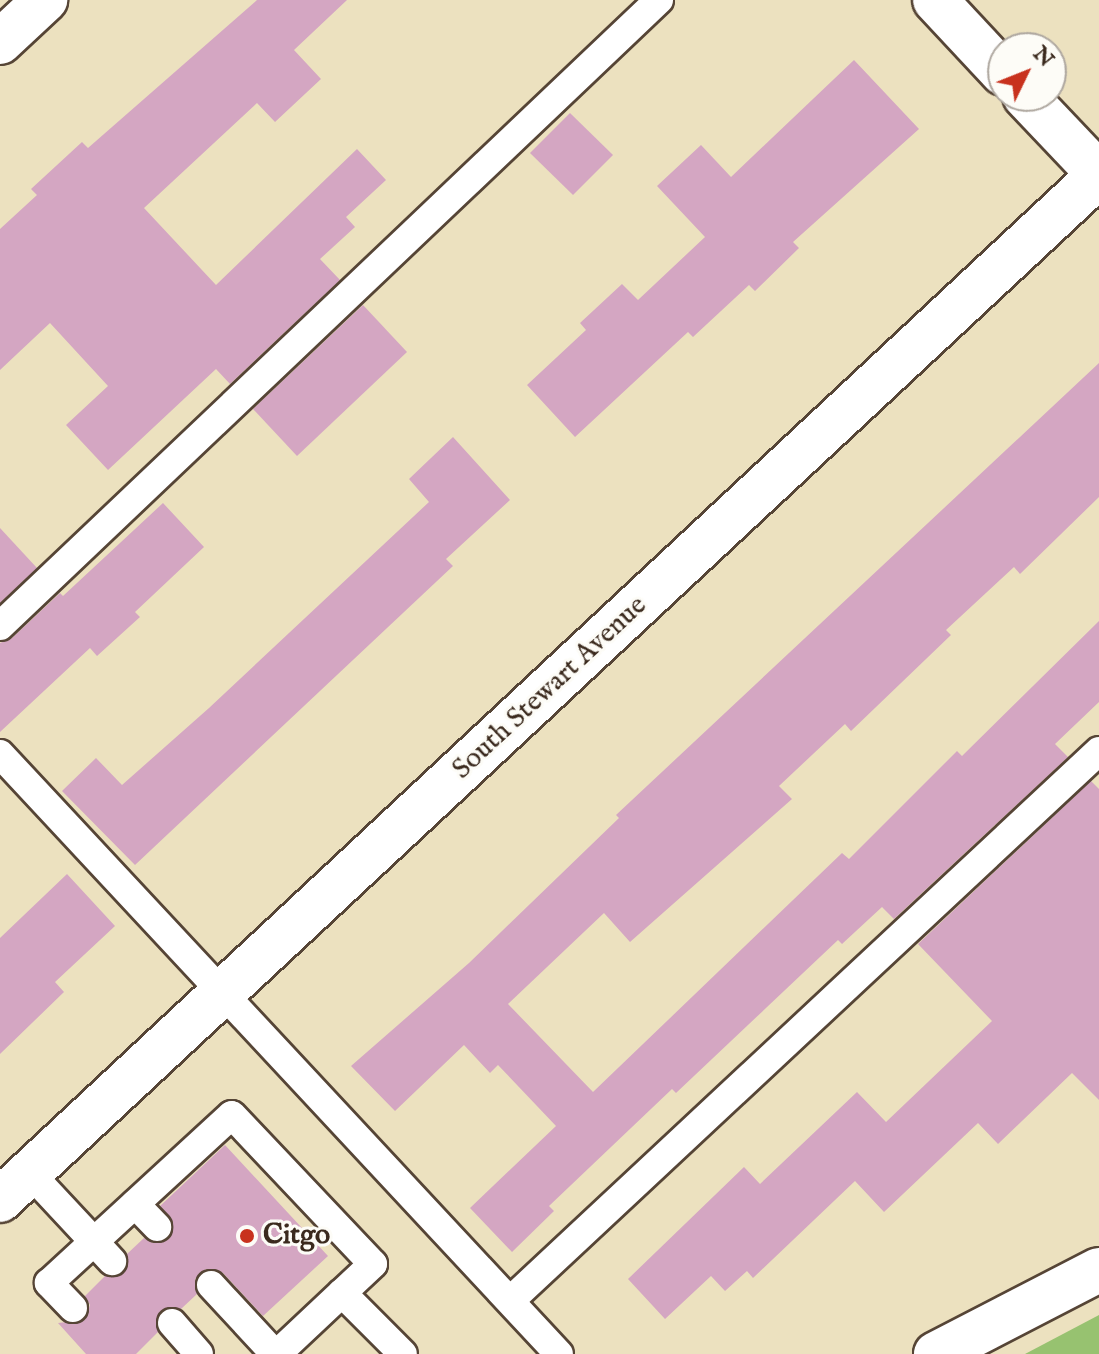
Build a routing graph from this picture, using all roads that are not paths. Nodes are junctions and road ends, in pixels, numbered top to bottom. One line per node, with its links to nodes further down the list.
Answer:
1 (45, 0): 4 (street)
2 (659, 0): 8 (lane)
3 (935, 0): 5 (street)
4 (0, 42)
5 (987, 56)
6 (1040, 112): 7 (street)
7 (1099, 175): 11 (street, South Stewart Avenue)
8 (0, 626)
9 (1099, 751): 19 (lane)
10 (0, 754): 11 (lane)
11 (224, 992): 12 (street, South Stewart Avenue); 19 (lane)
12 (14, 1186): 15 (lane)
13 (135, 1204): 14 (lane); 15 (lane); 18 (lane)
14 (157, 1227)
15 (103, 1252): 20 (lane)
16 (1099, 1270): 26 (street)
17 (211, 1285): 23 (lane)
18 (342, 1293): 23 (lane); 24 (lane)
19 (512, 1299): 25 (lane)
20 (73, 1308)
21 (172, 1323): 22 (lane)
22 (199, 1354)
23 (276, 1354)
24 (403, 1354)
25 (559, 1354)
26 (936, 1354)

